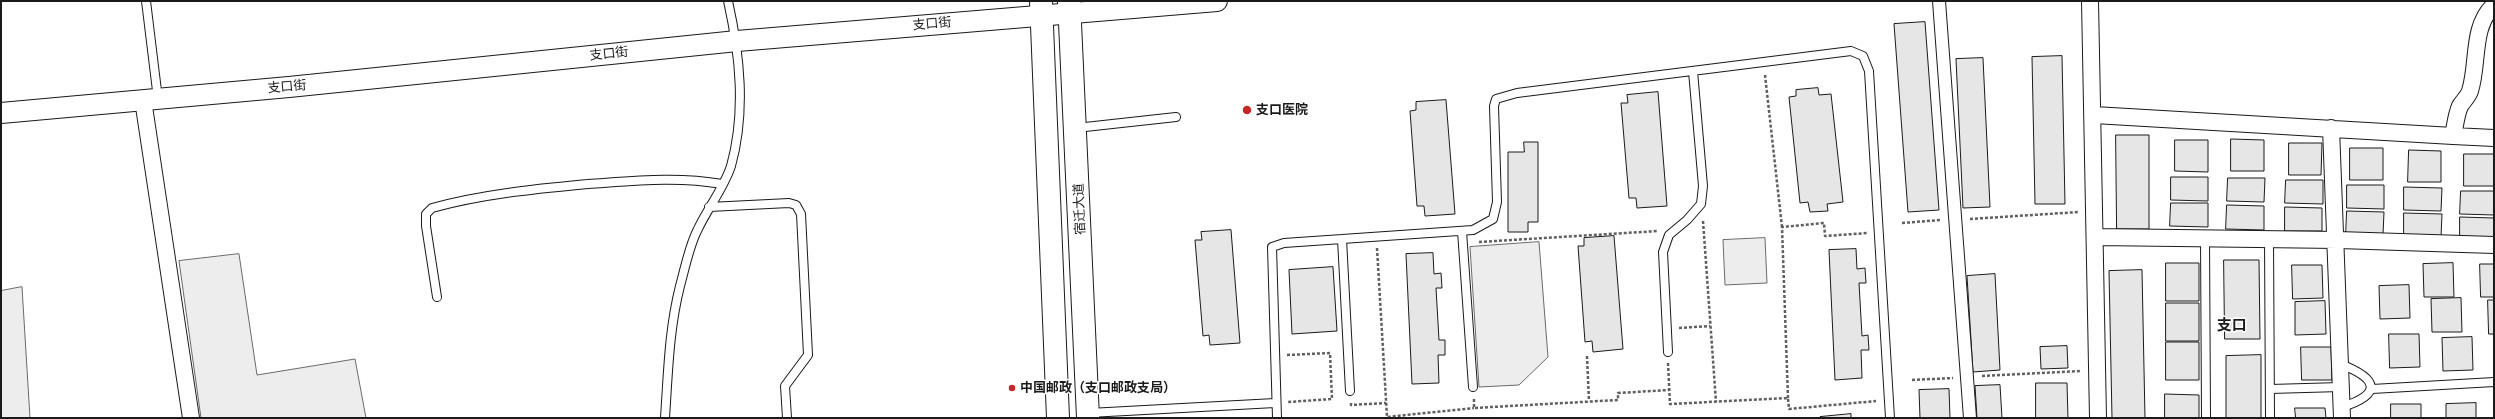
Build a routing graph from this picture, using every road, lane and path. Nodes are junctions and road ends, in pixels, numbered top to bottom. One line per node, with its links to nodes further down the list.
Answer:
1 (146, 1): 12 (lane)
2 (728, 1): 9 (lane)
3 (1217, 1): 7 (street, 支口街)
4 (1939, 1): 24 (street)
5 (2090, 1): 14 (street)
6 (2494, 5): 18 (street)
7 (1070, 7): 8 (street, 支口街); 16 (main road, 宿迁大道)
8 (1042, 8): 9 (street, 支口街); 67 (main road)
9 (737, 40): 12 (street, 支口街); 20 (lane)
10 (1764, 62): 11 (lane); 26 (path); 29 (lane)
11 (1693, 71): 21 (lane); 28 (lane)
12 (151, 100): 13 (street, 支口街); 64 (street)
13 (1, 113)
14 (2094, 115): 17 (street); 23 (street)
15 (1176, 117): 16 (lane)
16 (1076, 128): 63 (main road, 宿迁大道)
17 (2331, 128): 18 (street); 35 (street)
18 (2453, 136): 19 (street)
19 (2494, 138)
20 (722, 184): 22 (lane); 38 (lane)
21 (1702, 197): 27 (lane); 39 (path)
22 (709, 208): 65 (lane); 66 (lane)
23 (2095, 212): 24 (path); 31 (street)
24 (1956, 220): 25 (path); 46 (street)
25 (1902, 223)
26 (1782, 227): 29 (path); 55 (path)
27 (1674, 230): 36 (path); 40 (lane)
28 (1462, 231): 30 (lane); 36 (lane)
29 (1878, 232): 56 (lane)
30 (1376, 237): 33 (lane); 60 (path)
31 (2096, 237): 32 (street); 45 (street)
32 (2205, 238): 34 (street); 72 (lane)
33 (1342, 239): 42 (lane); 54 (lane)
34 (2269, 239): 35 (street); 51 (lane)
35 (2335, 240): 37 (street); 44 (street)
36 (1462, 242): 49 (lane)
37 (2494, 245)
38 (437, 297)
39 (1710, 326): 40 (path); 58 (path)
40 (1667, 328): 41 (lane)
41 (1668, 352): 53 (path)
42 (1274, 356): 59 (lane); 59 (path)
43 (1587, 356): 57 (path)
44 (2340, 364): 50 (street); 52 (lane)
45 (2097, 370): 46 (path); 71 (street)
46 (1967, 377): 47 (path); 70 (street)
47 (1912, 380)
48 (2494, 382): 52 (lane)
49 (1473, 387): 61 (path)
50 (2341, 387): 51 (lane); 62 (street)
51 (2270, 389): 73 (lane)
52 (2372, 389): 62 (lane)
53 (1669, 390): 57 (path); 58 (path)
54 (1350, 391): 60 (path)
55 (1788, 398): 56 (path); 58 (path)
56 (1888, 400): 69 (lane)
57 (1589, 401): 61 (path)
58 (1716, 402)
59 (1275, 403): 63 (lane); 68 (lane)
60 (1386, 403): 61 (path)
61 (1474, 408)
62 (2342, 413)
63 (1088, 415)
64 (191, 418)
65 (665, 418)
66 (787, 418)
67 (1058, 418)
68 (1277, 418)
69 (1890, 418)
70 (1970, 418)
71 (2098, 418)
72 (2206, 418)
73 (2270, 418)

